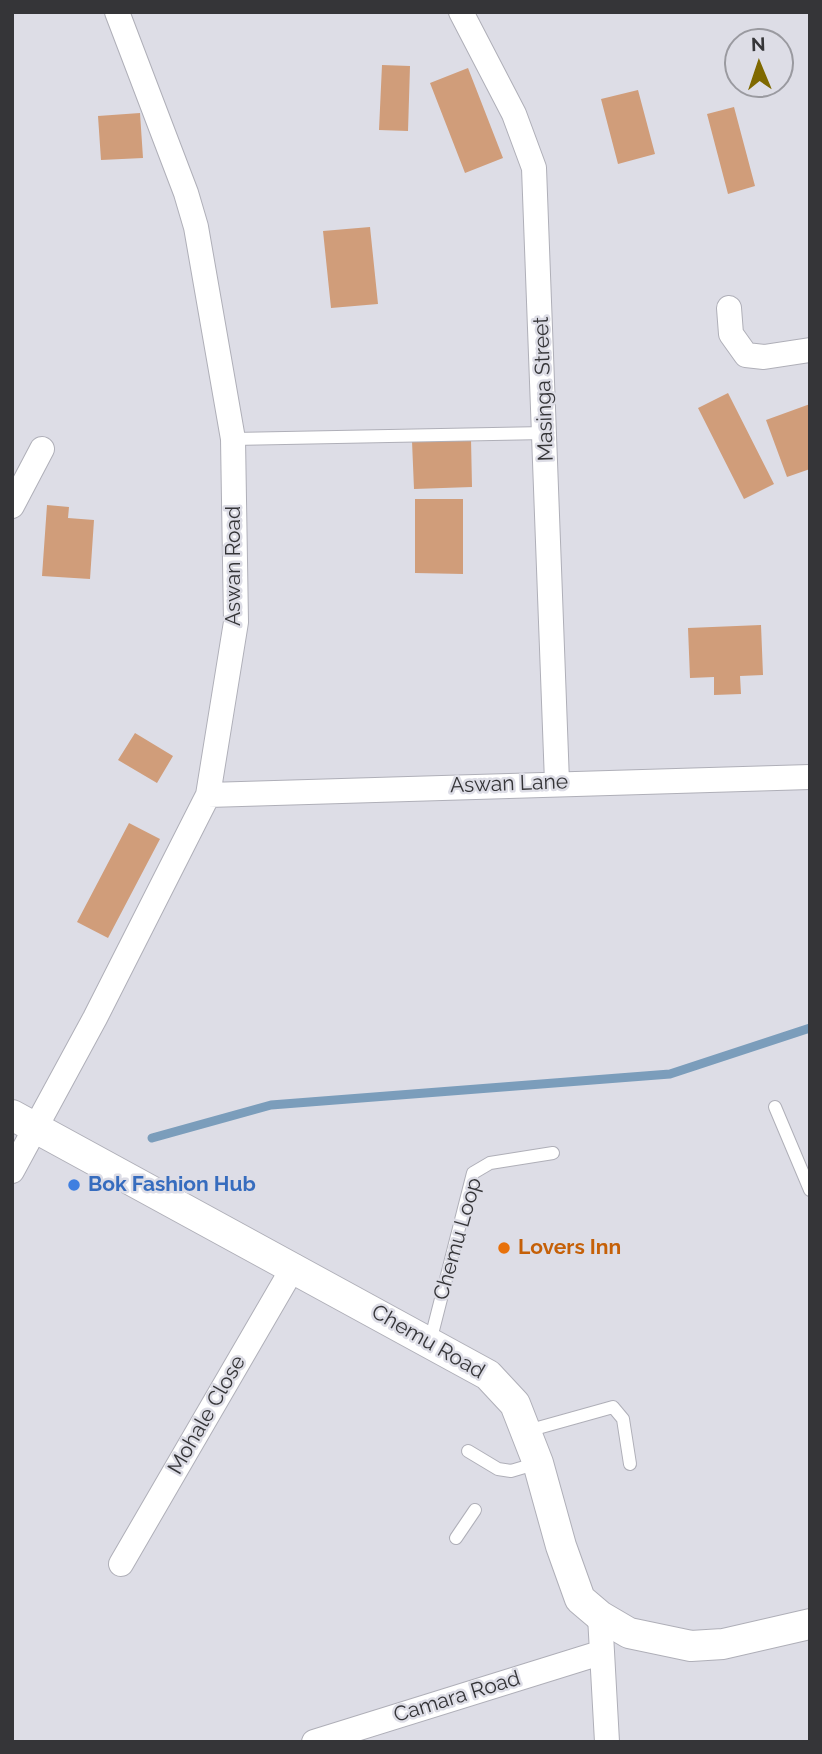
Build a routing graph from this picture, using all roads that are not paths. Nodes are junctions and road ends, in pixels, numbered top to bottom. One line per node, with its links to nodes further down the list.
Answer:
1 (117, 12): 6 (street, Aswan Road)
2 (461, 12): 5 (street, Masinga Street)
3 (729, 308): 4 (street)
4 (810, 350)
5 (545, 433): 6 (lane); 10 (street, Masinga Street)
6 (233, 439): 11 (street, Aswan Road)
7 (42, 449): 8 (street)
8 (12, 506)
9 (810, 776): 10 (street, Aswan Lane)
10 (557, 782): 11 (street, Aswan Lane)
11 (208, 795): 13 (street, Aswan Road)
12 (775, 1107): 16 (lane)
13 (25, 1121): 15 (street, Aswan Road); 17 (street, Chemu Road)
14 (553, 1153): 18 (lane, Chemu Loop)
15 (12, 1171)
16 (810, 1190)
17 (294, 1266): 18 (street, Chemu Road); 25 (street, Mohale Close)
18 (430, 1343): 19 (street, Chemu Road)
19 (527, 1431): 21 (street, Chemu Road); 22 (lane)
20 (468, 1451): 21 (lane)
21 (538, 1463): 26 (street, Chemu Road)
22 (630, 1464)
23 (475, 1510): 24 (lane)
24 (456, 1538)
25 (121, 1564)
26 (600, 1616): 27 (street, Chemu Road); 28 (street)
27 (810, 1624)
28 (600, 1653): 29 (street, Camara Road); 30 (street)
29 (314, 1742)
30 (607, 1742)

